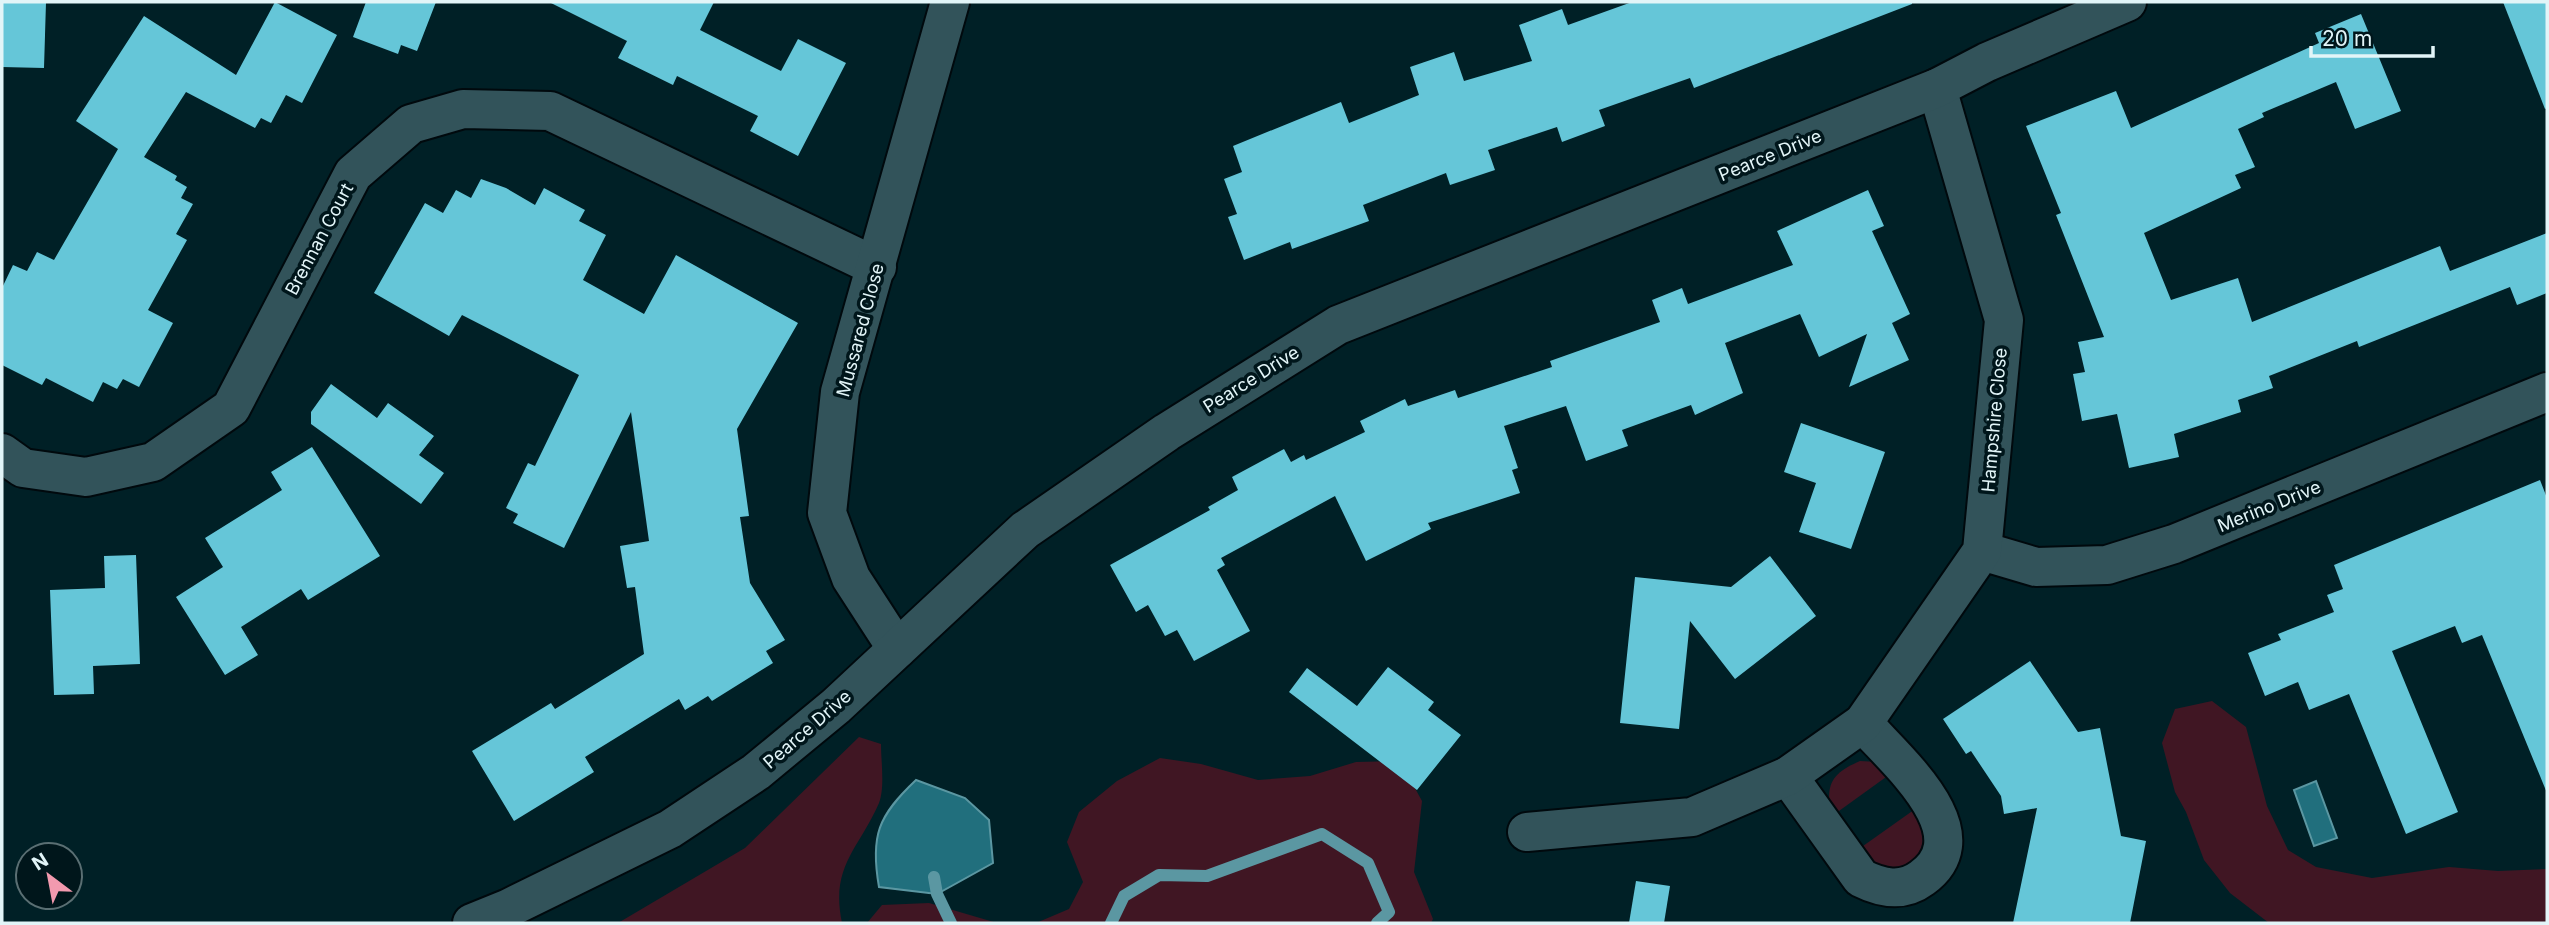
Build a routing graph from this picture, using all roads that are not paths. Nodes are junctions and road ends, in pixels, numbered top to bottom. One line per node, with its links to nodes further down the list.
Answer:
1 (950, 2): 5 (street, Mussared Close)
2 (2127, 2): 3 (street, Pearce Drive)
3 (2077, 11): 4 (street, Pearce Drive)
4 (1937, 88): 8 (street, Hampshire Close); 9 (street, Pearce Drive)
5 (877, 267): 7 (street, Brennan Court); 9 (street, Mussared Close)
6 (2547, 392): 8 (street, Merino Drive)
7 (2, 453)
8 (1982, 551): 10 (street, Hampshire Close)
9 (897, 649): 13 (street, Pearce Drive)
10 (1863, 723): 11 (street, Hampshire Close); 11 (street)
11 (1788, 776): 12 (street, Hampshire Close)
12 (1527, 832)
13 (472, 923)

